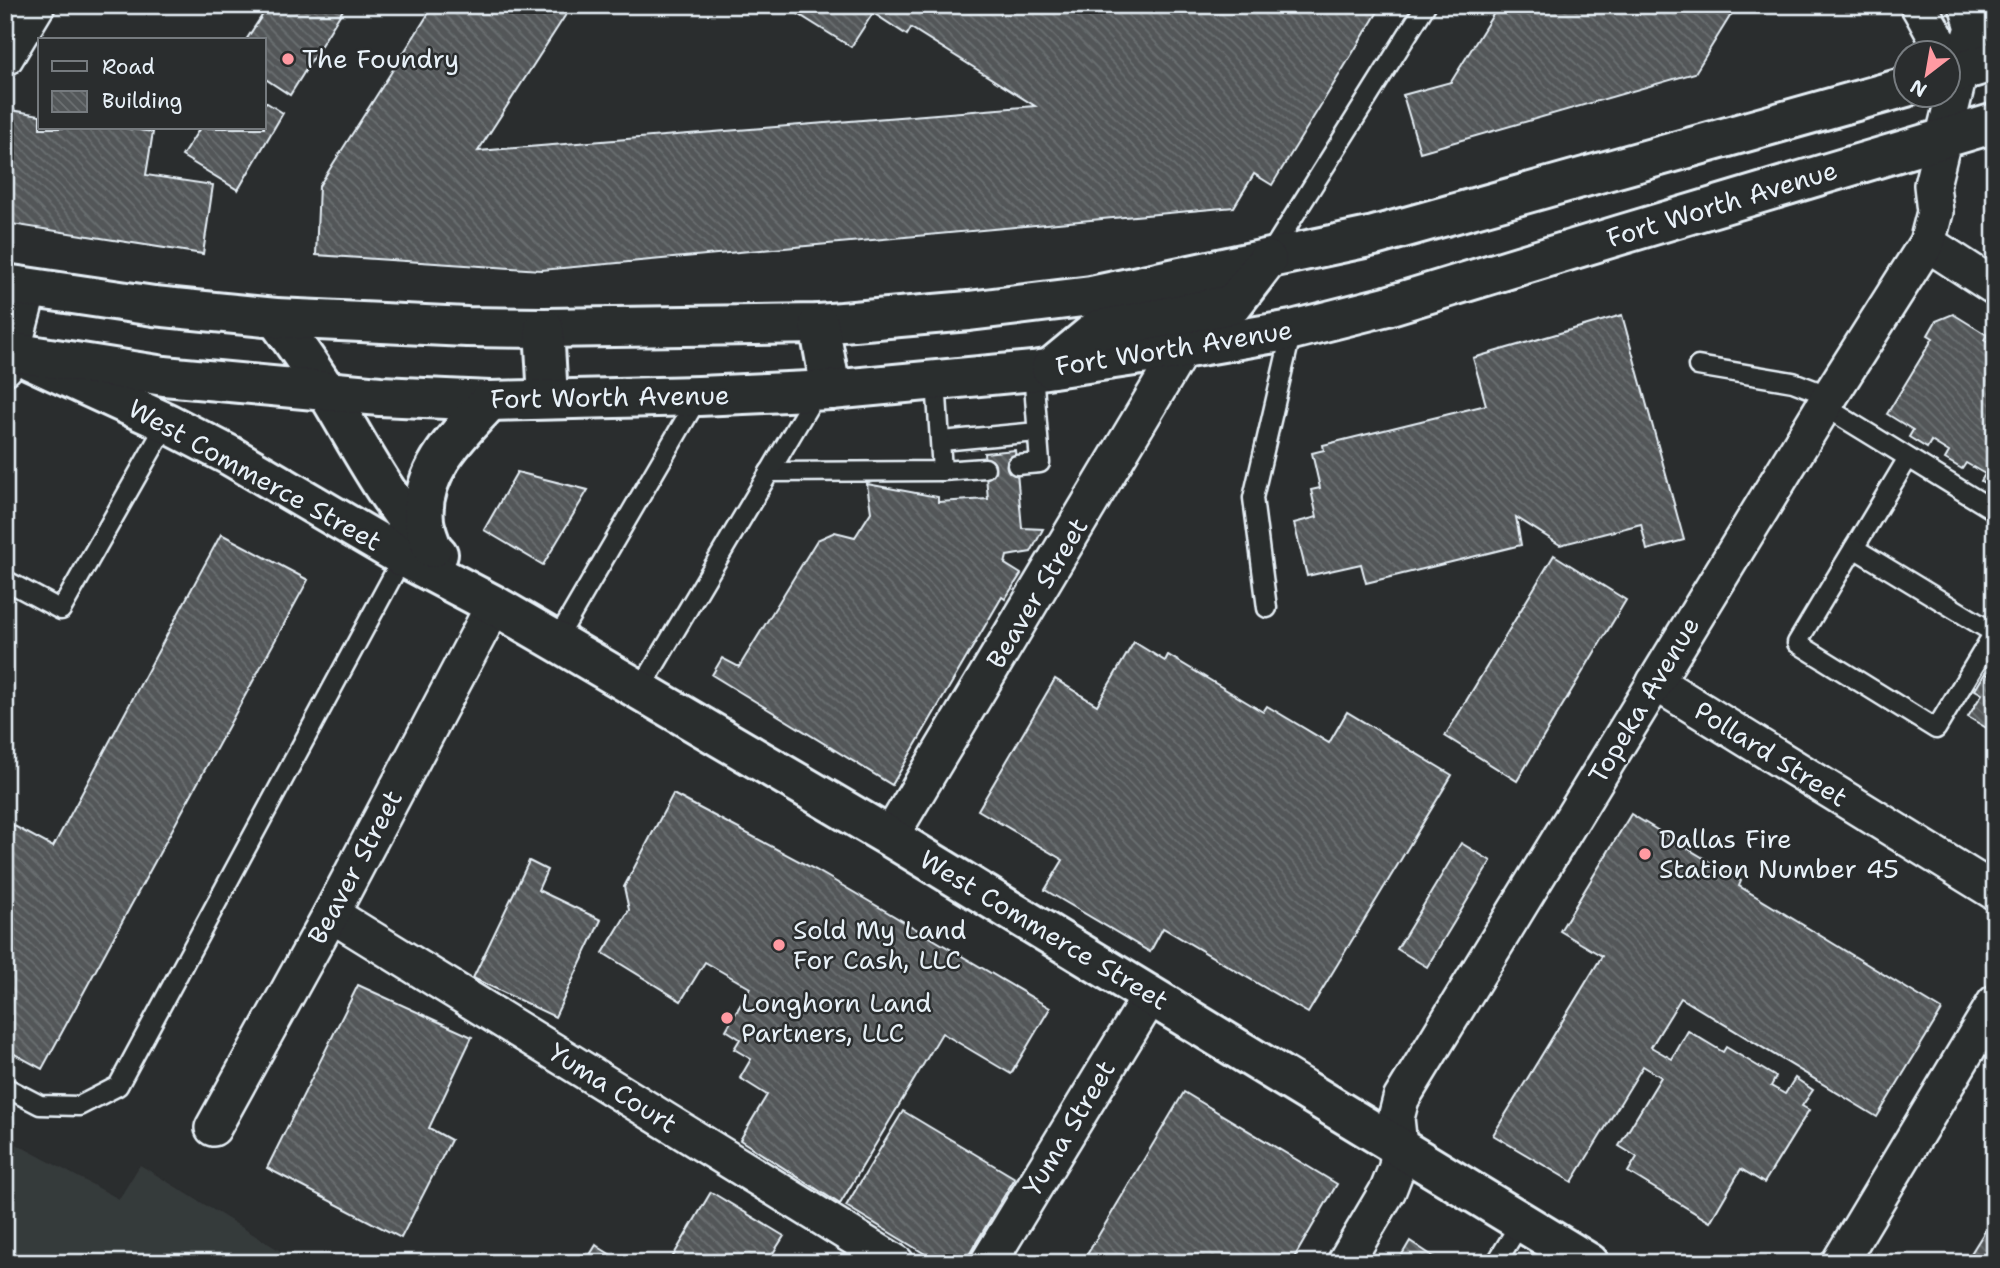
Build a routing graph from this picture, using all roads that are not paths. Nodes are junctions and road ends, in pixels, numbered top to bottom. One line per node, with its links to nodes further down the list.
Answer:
1 (37, 5): 7 (street)
2 (1426, 5): 13 (lane)
3 (1918, 5): 5 (street)
4 (1967, 5): 6 (street, Topeka Avenue)
5 (1936, 38)
6 (1962, 56)
7 (5, 58)
8 (1892, 91): 13 (main road)
9 (1950, 108): 11 (street, Topeka Avenue)
10 (1995, 123): 11 (main road, Fort Worth Avenue)
11 (1944, 138): 12 (street, Topeka Avenue); 19 (main road, Fort Worth Avenue)
12 (1927, 243): 15 (street); 30 (street, Topeka Avenue)
13 (1267, 260): 17 (main road); 23 (main road)
14 (17, 287): 16 (main road); 21 (street)
15 (1995, 287)
16 (276, 318): 18 (main road); 25 (main road, West Commerce Street)
17 (819, 324): 18 (main road); 26 (main road)
18 (544, 328): 28 (main road)
19 (1292, 330): 20 (main road, Fort Worth Avenue); 44 (lane)
20 (1182, 349): 23 (main road, Fort Worth Avenue); 49 (street, Beaver Street)
21 (8, 357): 25 (main road, West Commerce Street); 31 (main road, West Commerce Street)
22 (1698, 366): 30 (lane)
23 (1042, 370): 24 (main road, Fort Worth Avenue); 32 (lane)
24 (936, 381): 26 (main road, Fort Worth Avenue); 33 (lane)
25 (326, 390): 29 (main road, Fort Worth Avenue); 41 (main road, West Commerce Street)
26 (824, 390): 27 (main road, Fort Worth Avenue); 38 (lane)
27 (699, 396): 28 (main road, Fort Worth Avenue); 46 (lane)
28 (548, 398): 29 (main road, Fort Worth Avenue)
29 (490, 401): 41 (main road)
30 (1827, 401): 34 (lane); 47 (street, Topeka Avenue)
31 (167, 423): 41 (main road, West Commerce Street); 42 (lane)
32 (1037, 432): 33 (lane); 35 (lane)
33 (942, 441): 37 (lane)
34 (1908, 458): 39 (lane); 40 (lane)
35 (1017, 466)
36 (985, 468): 37 (lane)
37 (942, 471): 38 (lane)
38 (769, 472): 48 (lane)
39 (1995, 511)
40 (1854, 548): 45 (lane); 45 (lane)
41 (417, 552): 43 (main road, West Commerce Street); 54 (lane)
42 (5, 580)
43 (494, 605): 46 (main road, West Commerce Street); 51 (street, Beaver Street)
44 (1267, 608)
45 (1994, 632)
46 (556, 641): 48 (main road, West Commerce Street)
47 (1655, 682): 50 (street, Pollard Street); 56 (street, Topeka Avenue)
48 (640, 690): 49 (main road, West Commerce Street)
49 (890, 836): 52 (main road, West Commerce Street)
50 (1995, 892)
51 (331, 914): 55 (street, Beaver Street); 58 (street, Yuma Court)
52 (1151, 995): 56 (main road, West Commerce Street); 59 (street, Yuma Street)
53 (1995, 1003): 63 (street)
54 (5, 1087)
55 (214, 1128)
56 (1399, 1146): 57 (main road, West Commerce Street); 60 (street, Topeka Avenue)
57 (1521, 1222): 61 (lane); 62 (main road, West Commerce Street)
58 (896, 1263)
59 (988, 1263)
60 (1345, 1263)
61 (1496, 1263)
62 (1589, 1263)
63 (1839, 1263)

